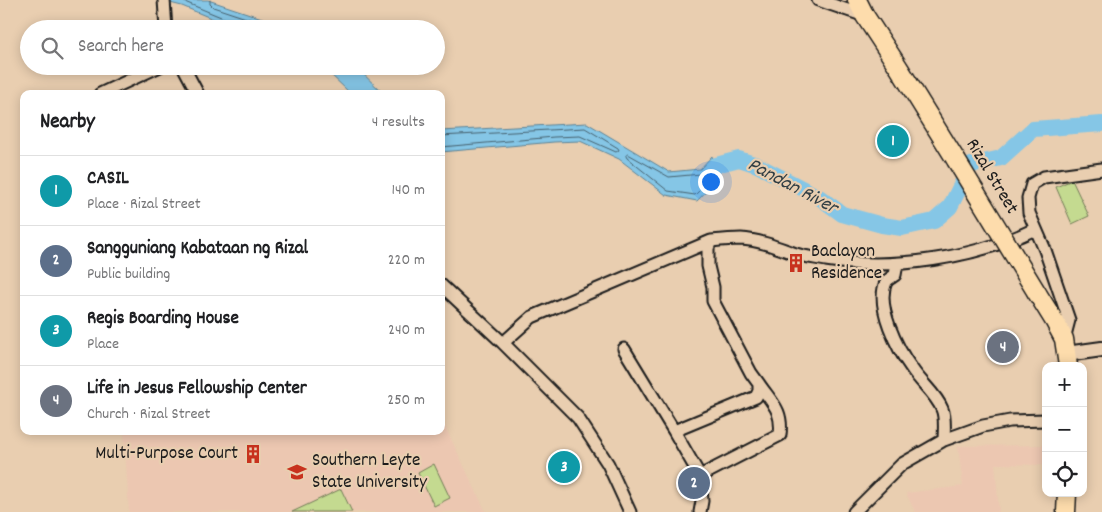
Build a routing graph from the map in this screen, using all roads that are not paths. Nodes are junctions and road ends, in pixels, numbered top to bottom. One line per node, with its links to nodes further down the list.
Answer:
1 (818, 0): 4 (street)
2 (857, 0): 4 (main road, Rizal Street)
3 (164, 4): 5 (street)
4 (865, 16): 18 (main road, Rizal Street, bridge)
5 (165, 20)
6 (141, 75): 8 (street)
7 (188, 75): 9 (street)
8 (109, 90)
9 (196, 90)
10 (1102, 169): 11 (street)
11 (1035, 229): 13 (street); 18 (street)
12 (710, 241): 13 (street); 15 (street); 19 (street)
13 (897, 264): 22 (street)
14 (445, 289): 15 (street)
15 (503, 343): 25 (street)
16 (1102, 348): 18 (street)
17 (624, 349): 21 (street)
18 (1066, 353)
19 (759, 384): 21 (street); 23 (street)
20 (1042, 420): 22 (street)
21 (674, 430): 23 (street)
22 (944, 440): 27 (street)
23 (700, 476): 26 (street)
24 (1067, 497): 28 (main road)
25 (630, 512)
26 (700, 512)
27 (854, 512)
28 (1066, 512)

